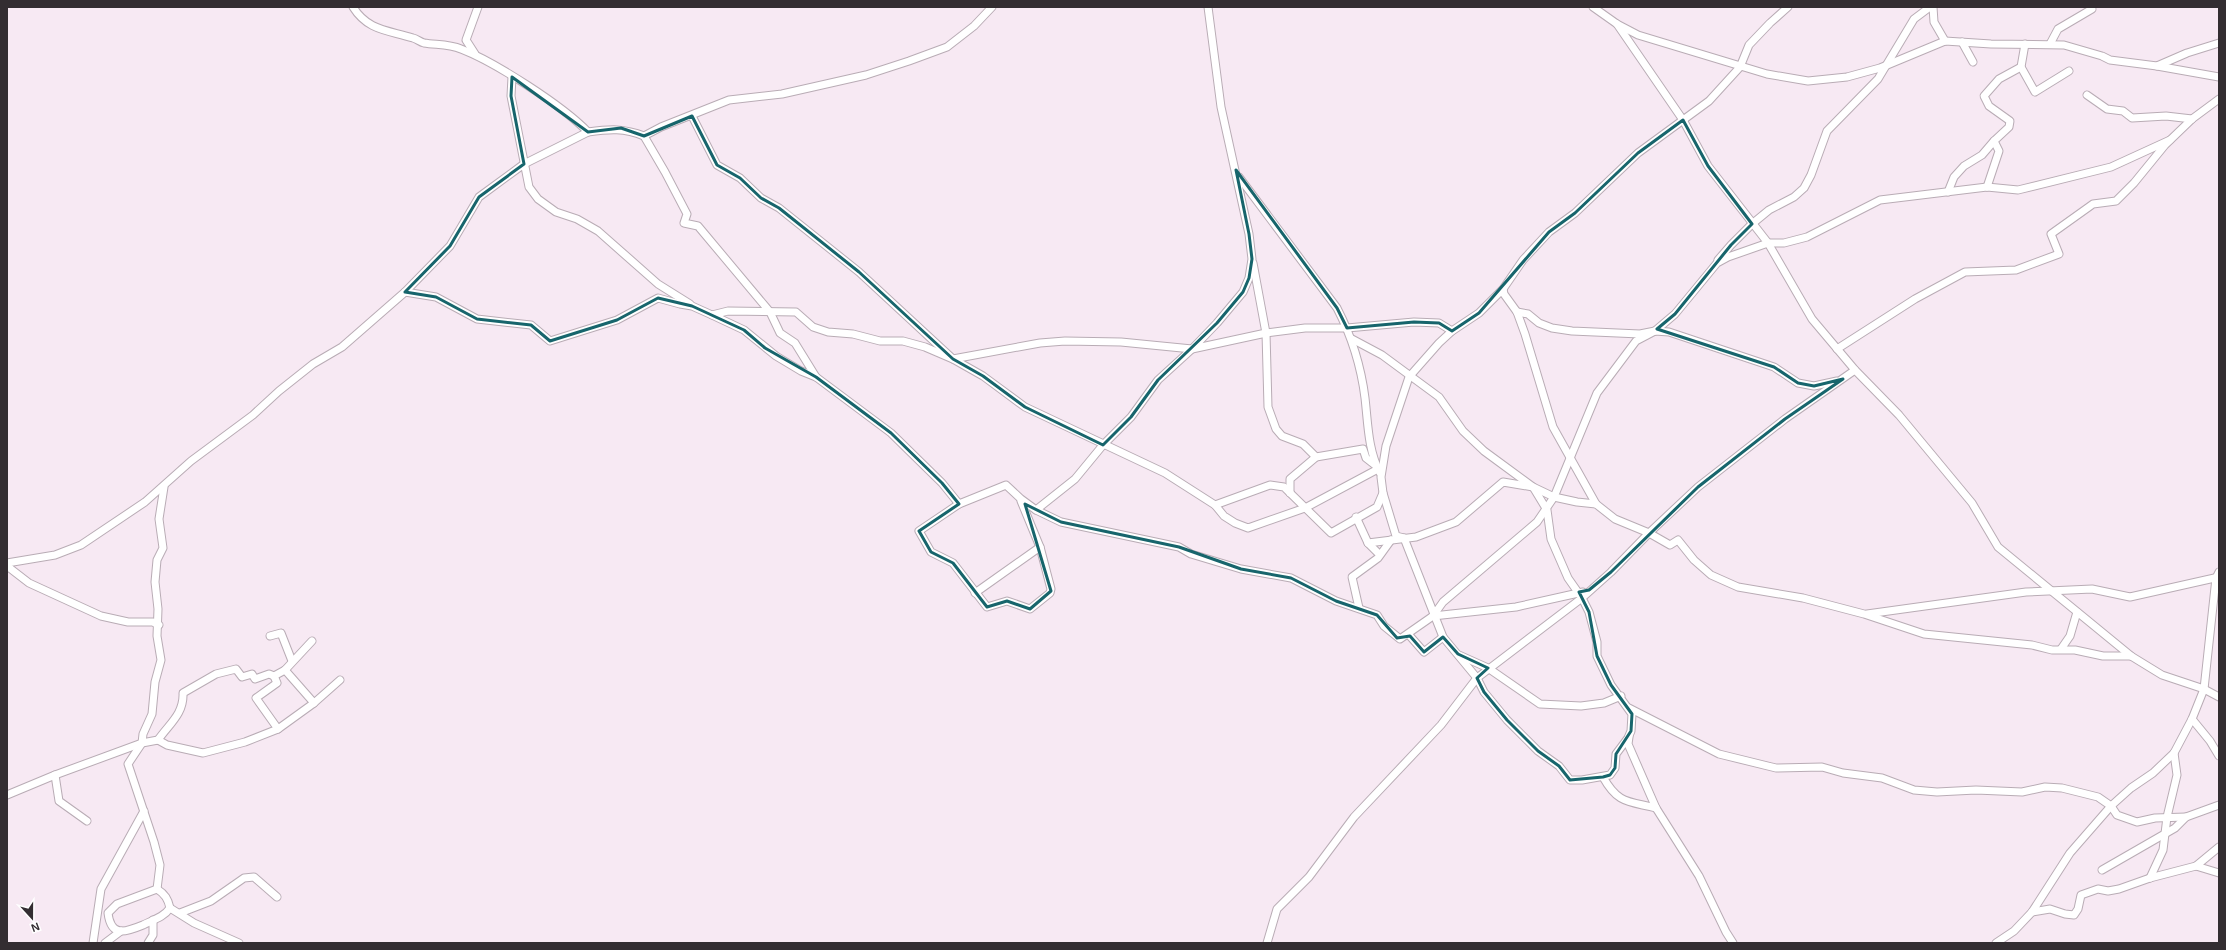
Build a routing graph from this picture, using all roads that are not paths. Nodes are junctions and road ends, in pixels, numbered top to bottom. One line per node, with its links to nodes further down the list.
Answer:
1 (353, 7): 15 (street)
2 (478, 7): 15 (street)
3 (992, 7): 26 (street)
4 (1208, 7): 34 (street)
5 (1593, 7): 9 (street)
6 (1788, 7): 19 (street)
7 (1932, 7): 10 (street); 17 (street)
8 (2092, 8): 14 (street)
9 (1616, 24): 19 (street); 28 (street)
10 (1945, 41): 11 (street); 17 (street)
11 (1962, 42): 13 (street); 16 (street)
12 (2219, 43): 18 (street)
13 (2025, 44): 14 (street); 20 (street)
14 (2050, 44): 18 (street)
15 (477, 56): 22 (street)
16 (1973, 62)
17 (1885, 66): 19 (street); 37 (street)
18 (2157, 66): 23 (street)
19 (1740, 67): 28 (street)
20 (2021, 67): 21 (street); 32 (street)
21 (2069, 71)
22 (512, 77): 29 (street); 33 (street)
23 (2219, 77)
24 (2087, 95): 27 (street)
25 (2219, 99): 27 (street)
26 (692, 116): 30 (street); 54 (street)
27 (2192, 119): 31 (street)
28 (1683, 120): 37 (street); 41 (street)
29 (588, 132): 30 (street); 33 (street)
30 (644, 136): 44 (street)
31 (2170, 140): 35 (street); 53 (street)
32 (1994, 141): 35 (street); 36 (street)
33 (524, 164): 42 (street); 43 (street)
34 (1236, 170): 39 (street); 47 (street)
35 (1987, 187): 36 (street)
36 (1948, 192): 38 (street)
37 (1752, 224): 38 (street); 40 (street)
38 (1768, 243): 40 (street); 53 (street)
39 (1252, 259): 50 (street); 52 (street)
40 (1717, 263): 49 (street)
41 (1503, 289): 45 (street); 48 (street)
42 (405, 292): 43 (street); 64 (street)
43 (692, 306): 46 (street)
44 (770, 312): 46 (street); 54 (street); 56 (street)
45 (1517, 312): 49 (street); 61 (street)
46 (712, 315): 56 (street)
47 (1348, 328): 48 (street); 50 (street); 51 (street)
48 (1452, 331): 57 (street)
49 (1655, 331): 58 (street); 61 (street)
50 (1266, 333): 52 (street); 60 (street)
51 (1352, 339): 57 (street); 62 (street)
52 (1192, 349): 54 (street); 59 (street)
53 (1837, 349): 55 (street)
54 (953, 359): 59 (street)
55 (1855, 370): 58 (street); 85 (street)
56 (816, 377): 69 (street)
57 (1409, 377): 63 (street); 65 (street)
58 (1843, 379): 76 (street)
59 (1103, 446): 71 (street); 73 (street)
60 (1316, 457): 62 (street); 66 (street)
61 (1571, 457): 67 (street); 70 (street)
62 (1377, 467): 63 (street); 72 (street)
63 (1381, 477): 75 (street); 77 (street)
64 (164, 487): 83 (street); 92 (street)
65 (1533, 487): 67 (street); 74 (street); 78 (street)
66 (1290, 493): 71 (street); 72 (street)
67 (1554, 497): 70 (street); 74 (street)
68 (1021, 499): 69 (street); 73 (street); 81 (street)
69 (959, 504): 86 (street)
70 (1596, 504): 76 (street)
71 (1214, 505): 72 (street)
72 (1305, 508): 75 (street)
73 (1036, 510): 88 (street)
74 (1547, 510): 87 (street); 91 (street)
75 (1356, 517): 80 (street)
76 (1649, 533): 87 (street); 90 (street)
77 (1396, 536): 78 (street); 79 (street)
78 (1404, 538): 79 (street); 91 (street)
79 (1389, 542): 80 (street); 82 (street)
80 (1368, 543): 82 (street)
81 (1040, 547): 86 (street); 86 (street)
82 (1379, 554): 88 (street)
83 (7, 564): 92 (street)
84 (2218, 576): 85 (street); 106 (street)
85 (2053, 591): 89 (street); 90 (street)
86 (975, 593)
87 (1581, 595): 91 (street); 101 (street); 107 (street)
88 (1359, 608): 93 (street)
89 (2077, 612): 97 (street); 99 (street)
90 (1864, 614): 97 (street)
91 (1433, 616): 93 (street); 95 (street)
92 (159, 625): 115 (street)
93 (1409, 635): 95 (street)
94 (270, 636): 100 (street)
95 (1443, 637): 98 (street)
96 (312, 641): 100 (street)
97 (2061, 649): 99 (street)
98 (1458, 654): 101 (street); 104 (street)
99 (2131, 656): 106 (street)
100 (292, 661): 102 (street)
101 (1488, 668): 104 (street); 107 (street)
102 (285, 670): 103 (street); 109 (street)
103 (274, 676): 112 (street); 114 (street)
104 (1477, 678): 119 (street); 145 (street)
105 (340, 680): 109 (street)
106 (2204, 689): 108 (street); 111 (street)
107 (1621, 696): 110 (street)
108 (2219, 697)
109 (314, 703): 112 (street)
110 (1629, 708): 113 (street); 122 (street)
111 (2192, 719): 116 (street); 117 (street)
112 (278, 729): 114 (street)
113 (1631, 731): 119 (street); 123 (street)
114 (158, 740): 115 (street)
115 (142, 743): 118 (street); 124 (street)
116 (2174, 753): 122 (street); 125 (street)
117 (2219, 756)
118 (55, 774): 120 (street); 127 (street)
119 (1603, 778): 123 (street)
120 (7, 795)
121 (2219, 805): 126 (street)
122 (2111, 806): 125 (street); 137 (street)
123 (1656, 808): 146 (street)
124 (144, 811): 134 (street); 141 (street)
125 (2167, 817): 126 (street); 128 (street)
126 (2186, 817): 128 (street)
127 (87, 821)
128 (2166, 833): 131 (street); 133 (street)
129 (2219, 847): 130 (street)
130 (2196, 866): 132 (street); 133 (street)
131 (2102, 870)
132 (2219, 872)
133 (2150, 878): 137 (street)
134 (157, 889): 136 (street); 140 (street)
135 (277, 897): 138 (street)
136 (170, 908): 138 (street); 139 (street)
137 (2032, 912): 147 (street)
138 (180, 913): 144 (street)
139 (153, 920): 140 (street); 143 (street)
140 (121, 931): 142 (street)
141 (93, 943)
142 (105, 943)
143 (148, 943)
144 (239, 943)
145 (1267, 943)
146 (1733, 943)
147 (1996, 943)

